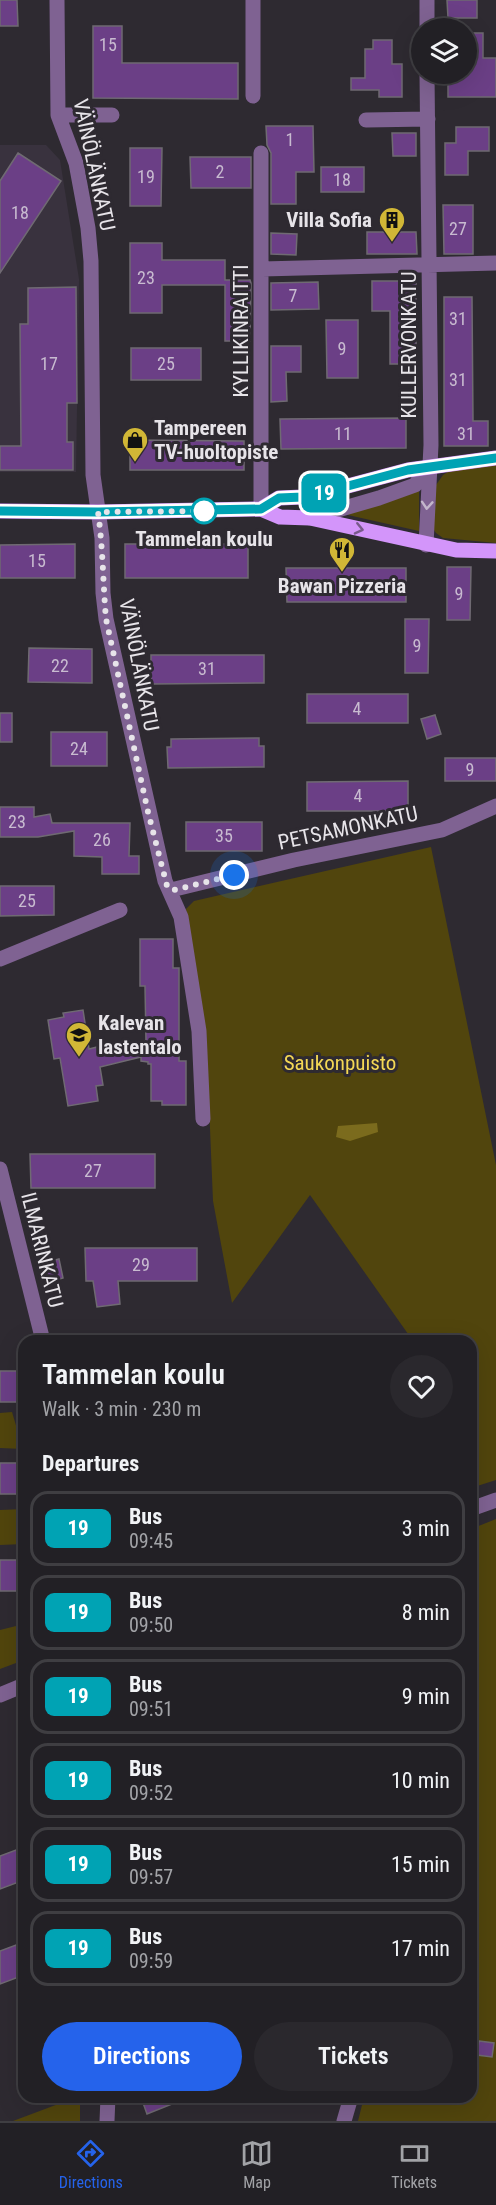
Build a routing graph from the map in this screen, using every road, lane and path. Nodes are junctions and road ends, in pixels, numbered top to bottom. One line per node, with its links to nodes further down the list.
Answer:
1 (57, 0): 8 (street, VÄINÖLÄNKATU)
2 (253, 0): 6 (street)
3 (427, 0): 4 (street)
4 (427, 18)
5 (427, 84): 9 (street, KULLERVONKATU)
6 (253, 96)
7 (112, 115): 8 (street)
8 (58, 116): 19 (street, VÄINÖLÄNKATU)
9 (428, 119): 10 (street); 13 (street, KULLERVONKATU)
10 (366, 120)
11 (261, 153): 14 (street, KYLLIKINRAITTI)
12 (496, 263): 13 (street)
13 (429, 265): 14 (street); 16 (street, KULLERVONKATU)
14 (262, 268): 17 (street, KYLLIKINRAITTI)
15 (496, 458): 16 (main road)
16 (430, 466): 17 (main road); 20 (street); 21 (street, KULLERVONKATU, one-way to 21)
17 (261, 509): 19 (main road); 20 (main road)
18 (0, 511): 19 (main road)
19 (98, 512): 24 (street, VÄINÖLÄNKATU)
20 (310, 518): 21 (main road, one-way to 21)
21 (426, 544): 22 (main road)
22 (496, 551)
23 (496, 806): 24 (street, PETSAMONKATU)
24 (171, 890): 27 (street, VÄINÖLÄNKATU)
25 (120, 910): 26 (street)
26 (0, 959)
27 (203, 1119)
28 (0, 1169): 29 (street, ILMARINKATU)
29 (42, 1335)
30 (496, 1500): 31 (street)
31 (477, 1506)
32 (18, 1688): 33 (street)
33 (0, 1695)
34 (108, 2103): 36 (street)
35 (349, 2103): 37 (street)
36 (107, 2121)
37 (344, 2121)

